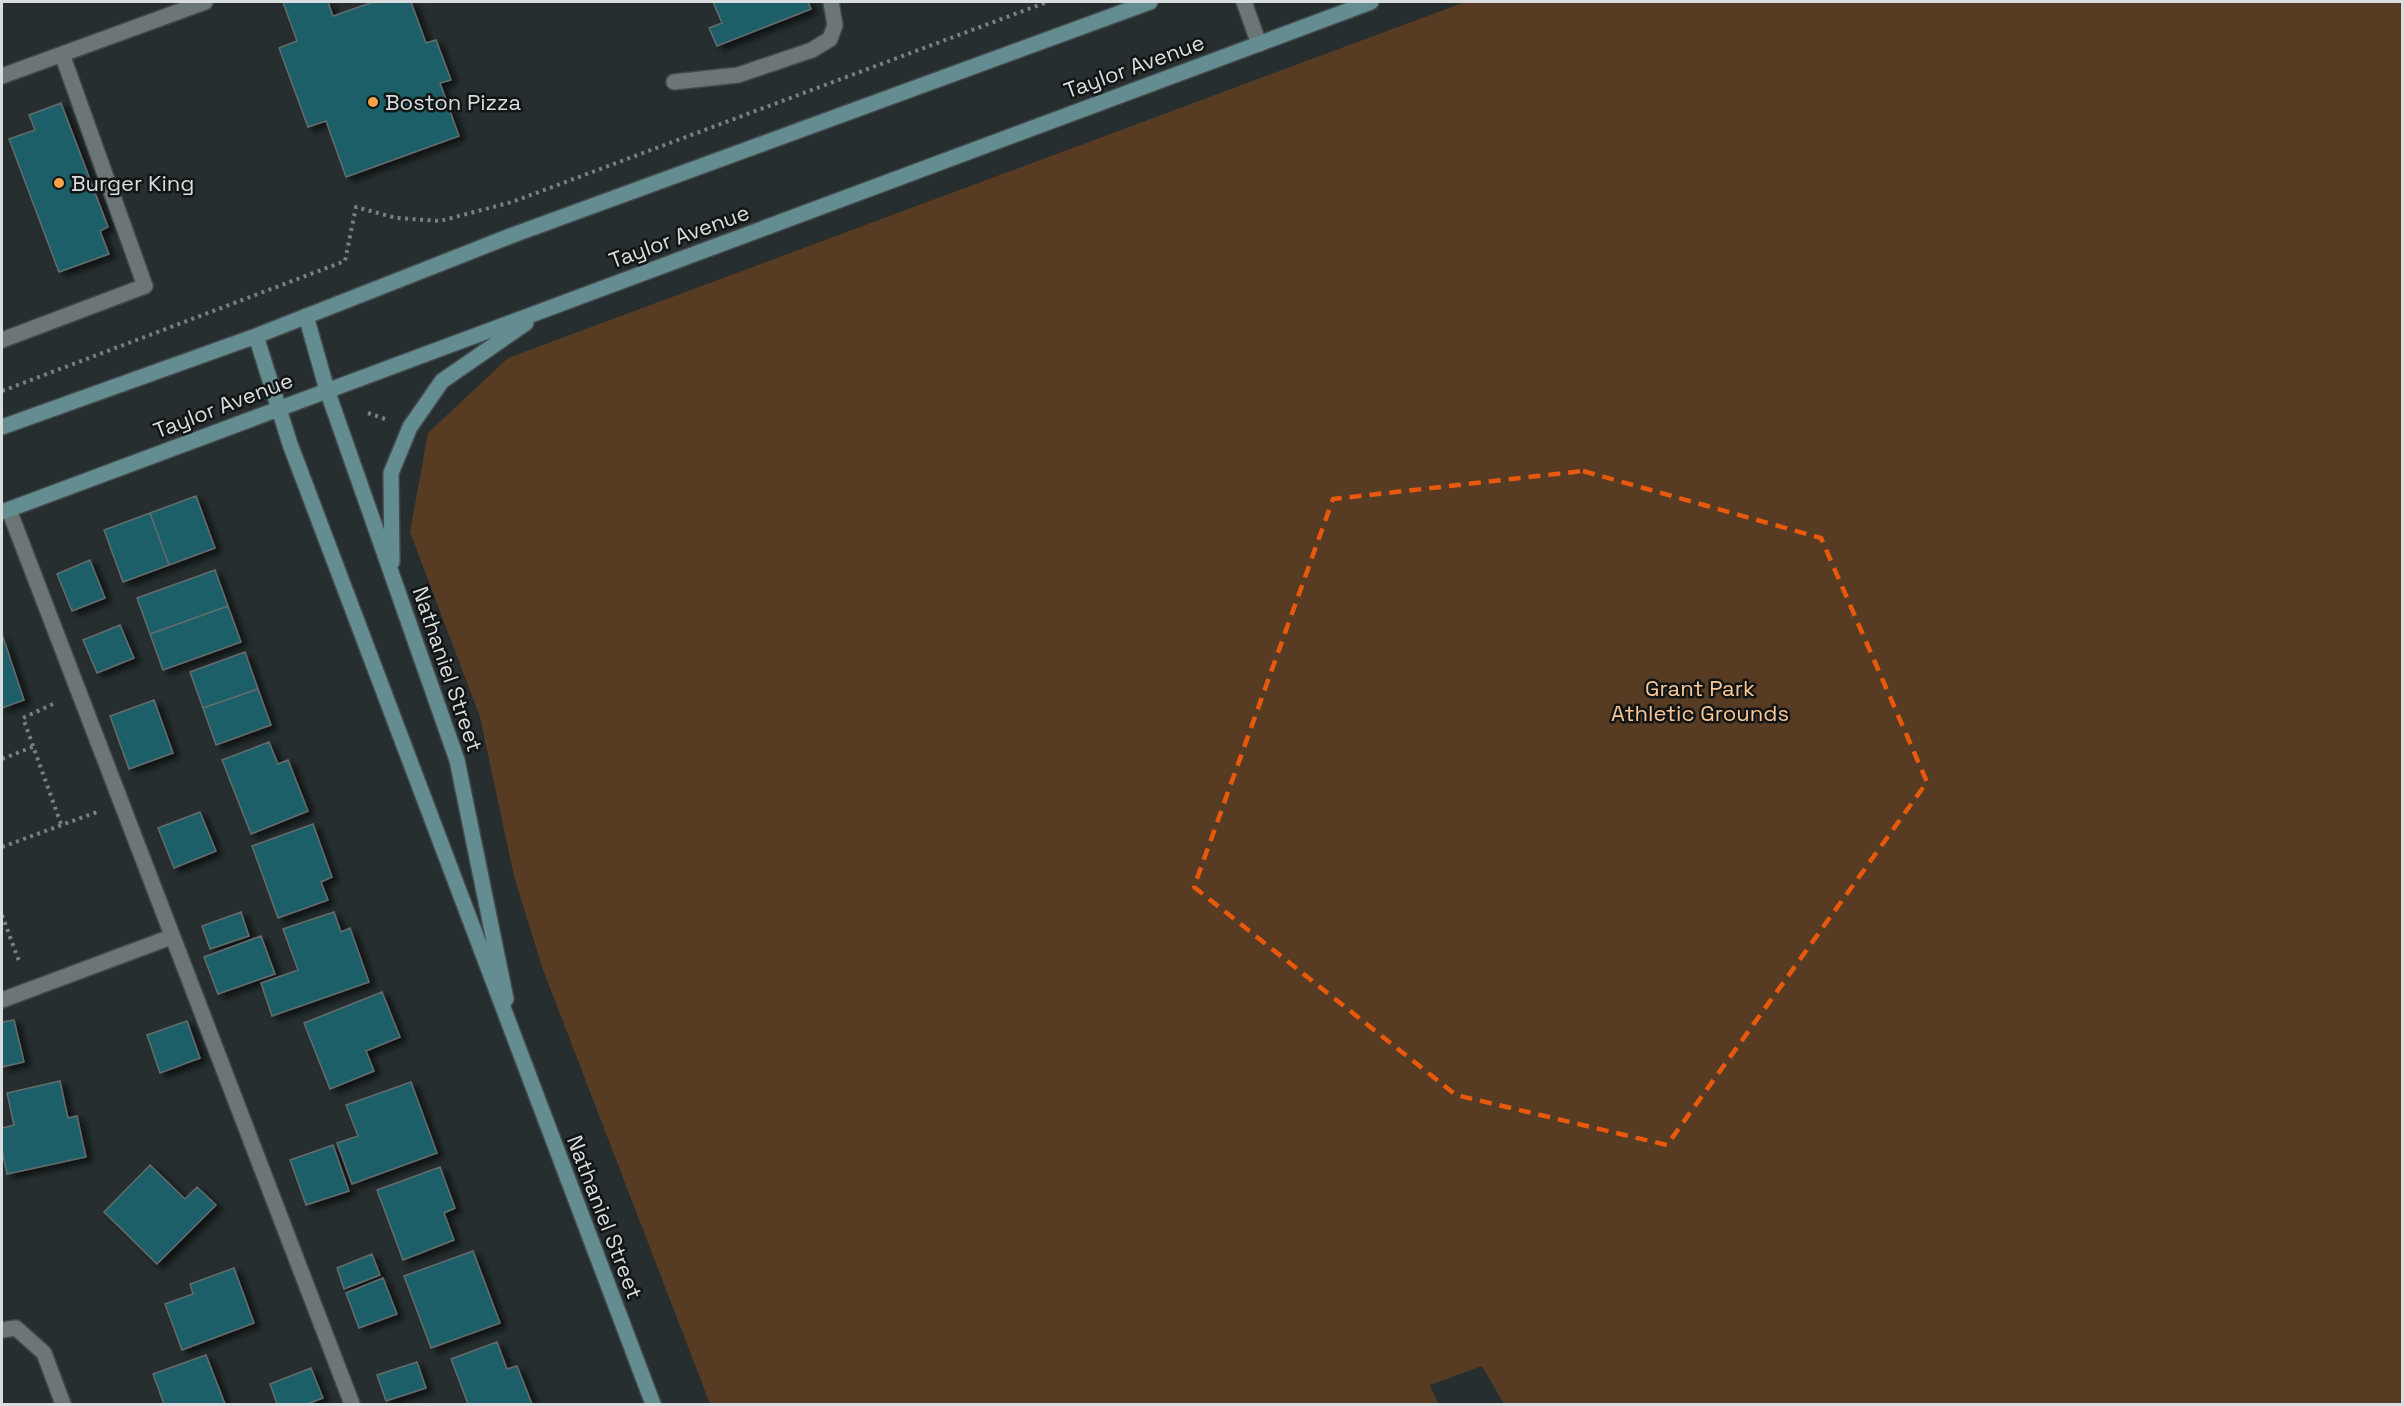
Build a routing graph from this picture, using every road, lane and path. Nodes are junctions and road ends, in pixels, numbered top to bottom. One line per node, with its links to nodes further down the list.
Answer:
1 (206, 2): 8 (street)
2 (831, 2): 10 (street)
3 (1047, 2): 16 (path)
4 (1150, 2): 12 (main road)
5 (1244, 2): 7 (street)
6 (1371, 2): 7 (main road, Taylor Avenue)
7 (1259, 44): 11 (main road, Taylor Avenue)
8 (62, 54): 9 (street); 14 (street)
9 (2, 76)
10 (674, 82)
11 (544, 310): 15 (main road, Taylor Avenue); 20 (main road)
12 (306, 316): 13 (main road); 15 (main road, Nathaniel Street)
13 (256, 336): 17 (main road, Nathaniel Street); 18 (main road)
14 (2, 340)
15 (327, 390): 17 (main road, Taylor Avenue); 20 (main road, Nathaniel Street)
16 (2, 391)
17 (277, 408): 19 (main road, Taylor Avenue); 31 (main road, Nathaniel Street)
18 (2, 427)
19 (5, 511): 21 (street)
20 (392, 574): 31 (main road, Nathaniel Street)
21 (79, 694): 22 (path); 24 (street)
22 (34, 746): 23 (path); 25 (path)
23 (2, 759)
24 (120, 804): 25 (path); 28 (street)
25 (61, 824): 26 (path)
26 (2, 847)
27 (2, 915): 29 (path)
28 (171, 937): 29 (street); 34 (street)
29 (30, 990): 30 (street)
30 (2, 1000)
31 (515, 1046): 35 (main road, Nathaniel Street)
32 (2, 1330): 33 (street)
33 (63, 1404)
34 (352, 1404)
35 (653, 1404)

